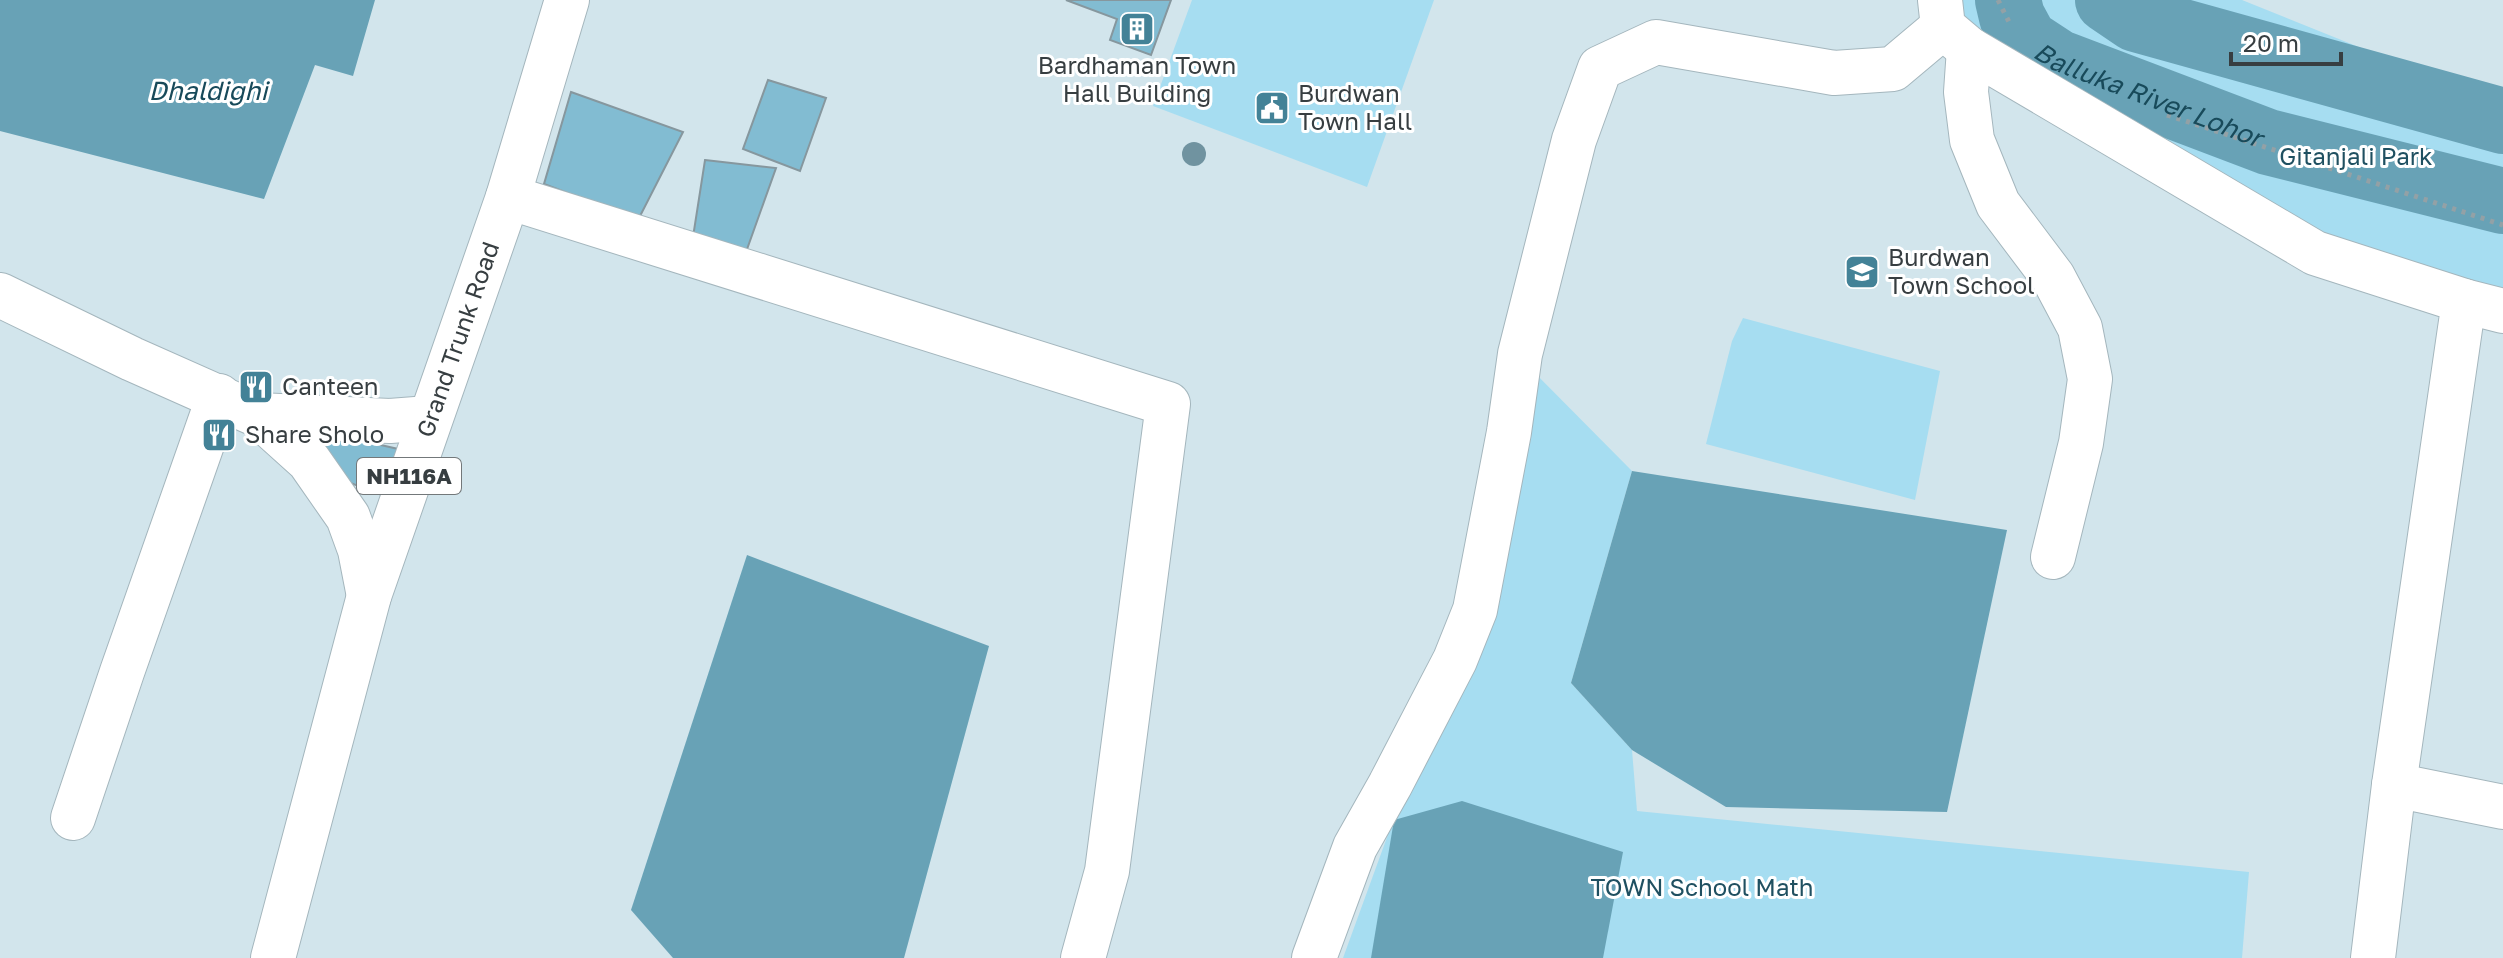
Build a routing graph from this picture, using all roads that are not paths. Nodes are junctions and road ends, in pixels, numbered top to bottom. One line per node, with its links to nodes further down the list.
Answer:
1 (567, 0): 3 (main road, Grand Trunk Road / NH116A)
2 (1951, 25): 5 (main road); 8 (main road); 15 (main road)
3 (508, 197): 7 (main road, Grand Trunk Road / NH116A); 14 (main road)
4 (0, 295): 6 (main road)
5 (2483, 306): 10 (main road)
6 (238, 405): 7 (main road); 9 (main road); 12 (main road)
7 (429, 418): 9 (main road, Grand Trunk Road / NH116A)
8 (2053, 557)
9 (369, 596): 13 (main road, Grand Trunk Road / NH116A)
10 (2394, 785): 11 (main road); 16 (main road)
11 (2503, 807)
12 (73, 818)
13 (273, 958)
14 (1083, 958)
15 (1314, 958)
16 (2373, 958)

